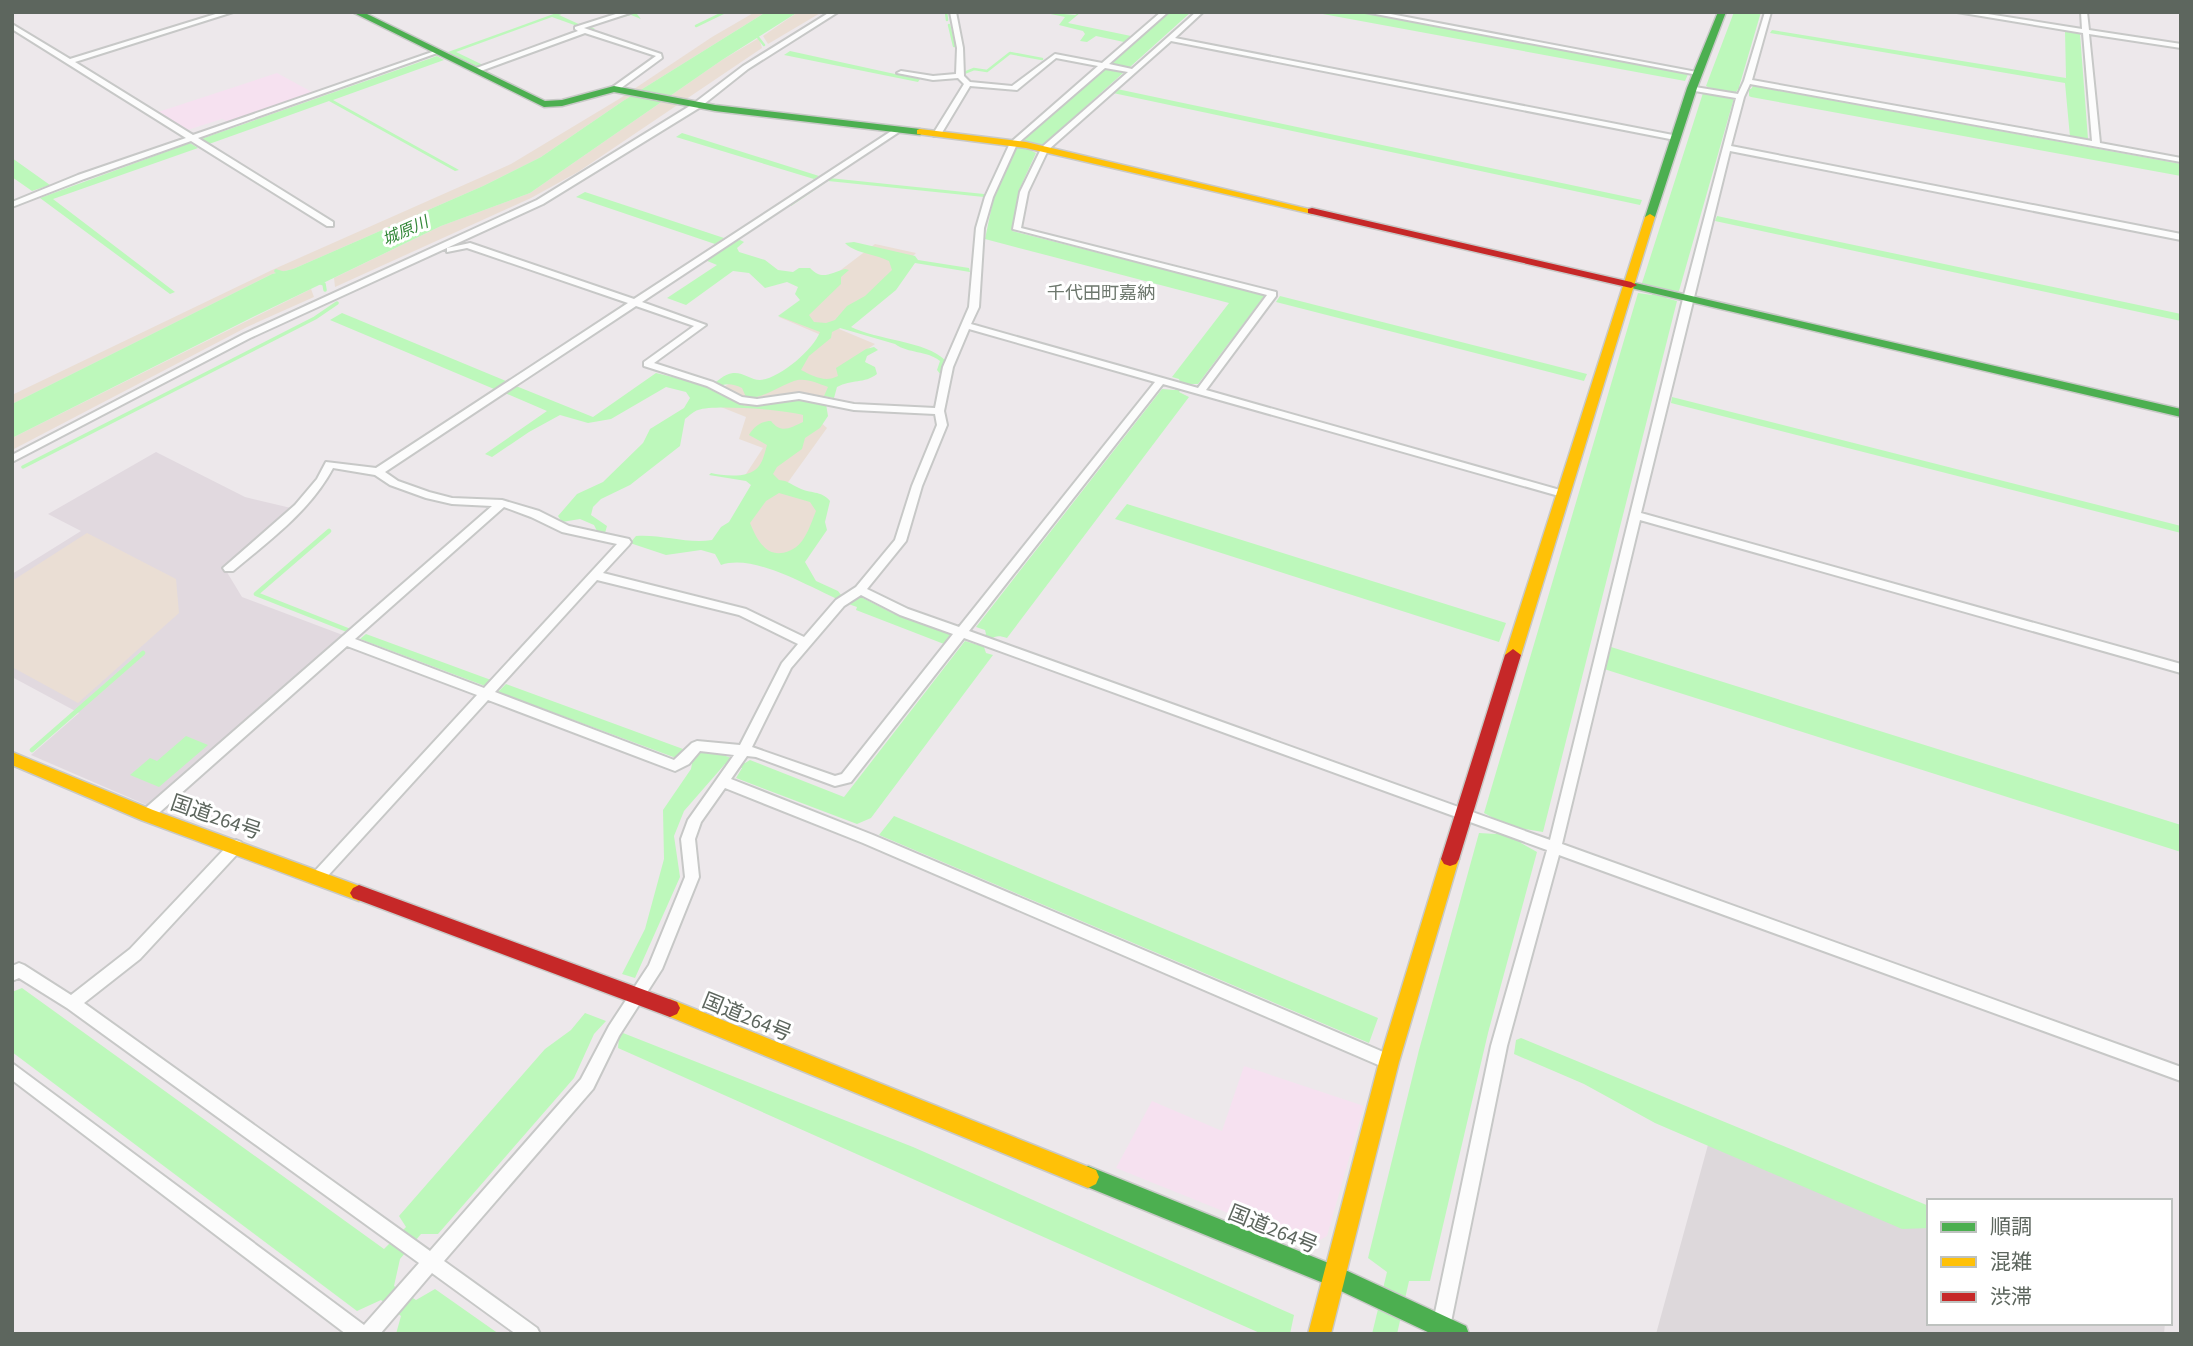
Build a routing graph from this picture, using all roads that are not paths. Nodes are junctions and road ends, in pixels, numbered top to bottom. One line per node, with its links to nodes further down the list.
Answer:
1 (230, 12): 19 (street)
2 (356, 12): 18 (main road)
3 (629, 12): 14 (street)
4 (835, 12): 29 (street)
5 (953, 12): 24 (street)
6 (1165, 12): 20 (street)
7 (1200, 12): 16 (street)
8 (1368, 12): 25 (street)
9 (1722, 12): 25 (main road)
10 (1769, 12): 27 (street)
11 (1960, 12): 15 (street)
12 (2084, 12): 15 (street)
13 (12, 26): 19 (street)
14 (580, 28): 21 (street); 28 (street)
15 (2086, 32): 17 (street); 35 (street)
16 (1171, 38): 22 (street); 33 (street)
17 (2181, 46)
18 (437, 52): 21 (main road); 32 (street)
19 (69, 62): 32 (street)
20 (1104, 65): 22 (street); 26 (street); 36 (street)
21 (475, 70): 28 (main road)
22 (1133, 71): 36 (street)
23 (901, 74): 24 (street)
24 (960, 76): 26 (street)
25 (1695, 80): 27 (street); 33 (main road)
26 (968, 85): 31 (street)
27 (1744, 89): 34 (street); 37 (street)
28 (617, 90): 29 (main road)
29 (690, 105): 30 (main road); 42 (street)
30 (896, 130): 31 (main road); 45 (street)
31 (937, 134): 36 (main road)
32 (192, 138): 39 (street); 40 (street)
33 (1675, 138): 43 (main road)
34 (2079, 141): 35 (street)
35 (2096, 144): 38 (street)
36 (1029, 146): 43 (main road); 46 (street); 48 (street)
37 (1727, 148): 41 (street); 44 (street)
38 (2181, 160)
39 (12, 205)
40 (330, 224)
41 (2181, 237)
42 (390, 270): 45 (street); 51 (street)
43 (1627, 285): 44 (main road); 53 (main road)
44 (1688, 299): 50 (main road); 55 (street)
45 (635, 302): 49 (street); 52 (street)
46 (967, 326): 47 (street); 49 (street)
47 (1161, 381): 48 (street); 59 (street)
48 (1200, 392): 53 (street)
49 (939, 411): 58 (street)
50 (2181, 413)
51 (12, 458)
52 (378, 472): 54 (street); 56 (street)
53 (1563, 494): 67 (main road)
54 (502, 503): 57 (street); 60 (street)
55 (1636, 515): 62 (street); 70 (street)
56 (229, 568)
57 (594, 575): 61 (street); 63 (street)
58 (850, 596): 59 (street); 61 (street)
59 (963, 632): 65 (street); 67 (street)
60 (347, 641): 63 (street); 68 (street)
61 (806, 642): 65 (street)
62 (2181, 669)
63 (488, 694): 65 (street); 71 (street)
64 (12, 758): 68 (main road, 国道264号)
65 (738, 759): 66 (street)
66 (723, 782): 73 (street); 75 (street)
67 (1464, 814): 70 (street); 75 (main road)
68 (147, 815): 69 (main road, 国道264号)
69 (236, 846): 71 (main road, 国道264号); 74 (street)
70 (1555, 846): 77 (street); 81 (street)
71 (319, 876): 73 (main road, 国道264号)
72 (12, 975): 74 (street)
73 (637, 995): 78 (street); 79 (main road, 国道264号)
74 (72, 1003): 78 (street)
75 (1389, 1062): 79 (main road)
76 (12, 1070): 82 (street)
77 (2181, 1074)
78 (430, 1262): 80 (street); 84 (street)
79 (1333, 1276): 81 (main road, 国道264号); 85 (main road)
80 (408, 1287): 83 (street)
81 (1441, 1329): 86 (main road, 国道264号)
82 (360, 1334)
83 (368, 1334)
84 (531, 1334)
85 (1319, 1334)
86 (1458, 1334)

